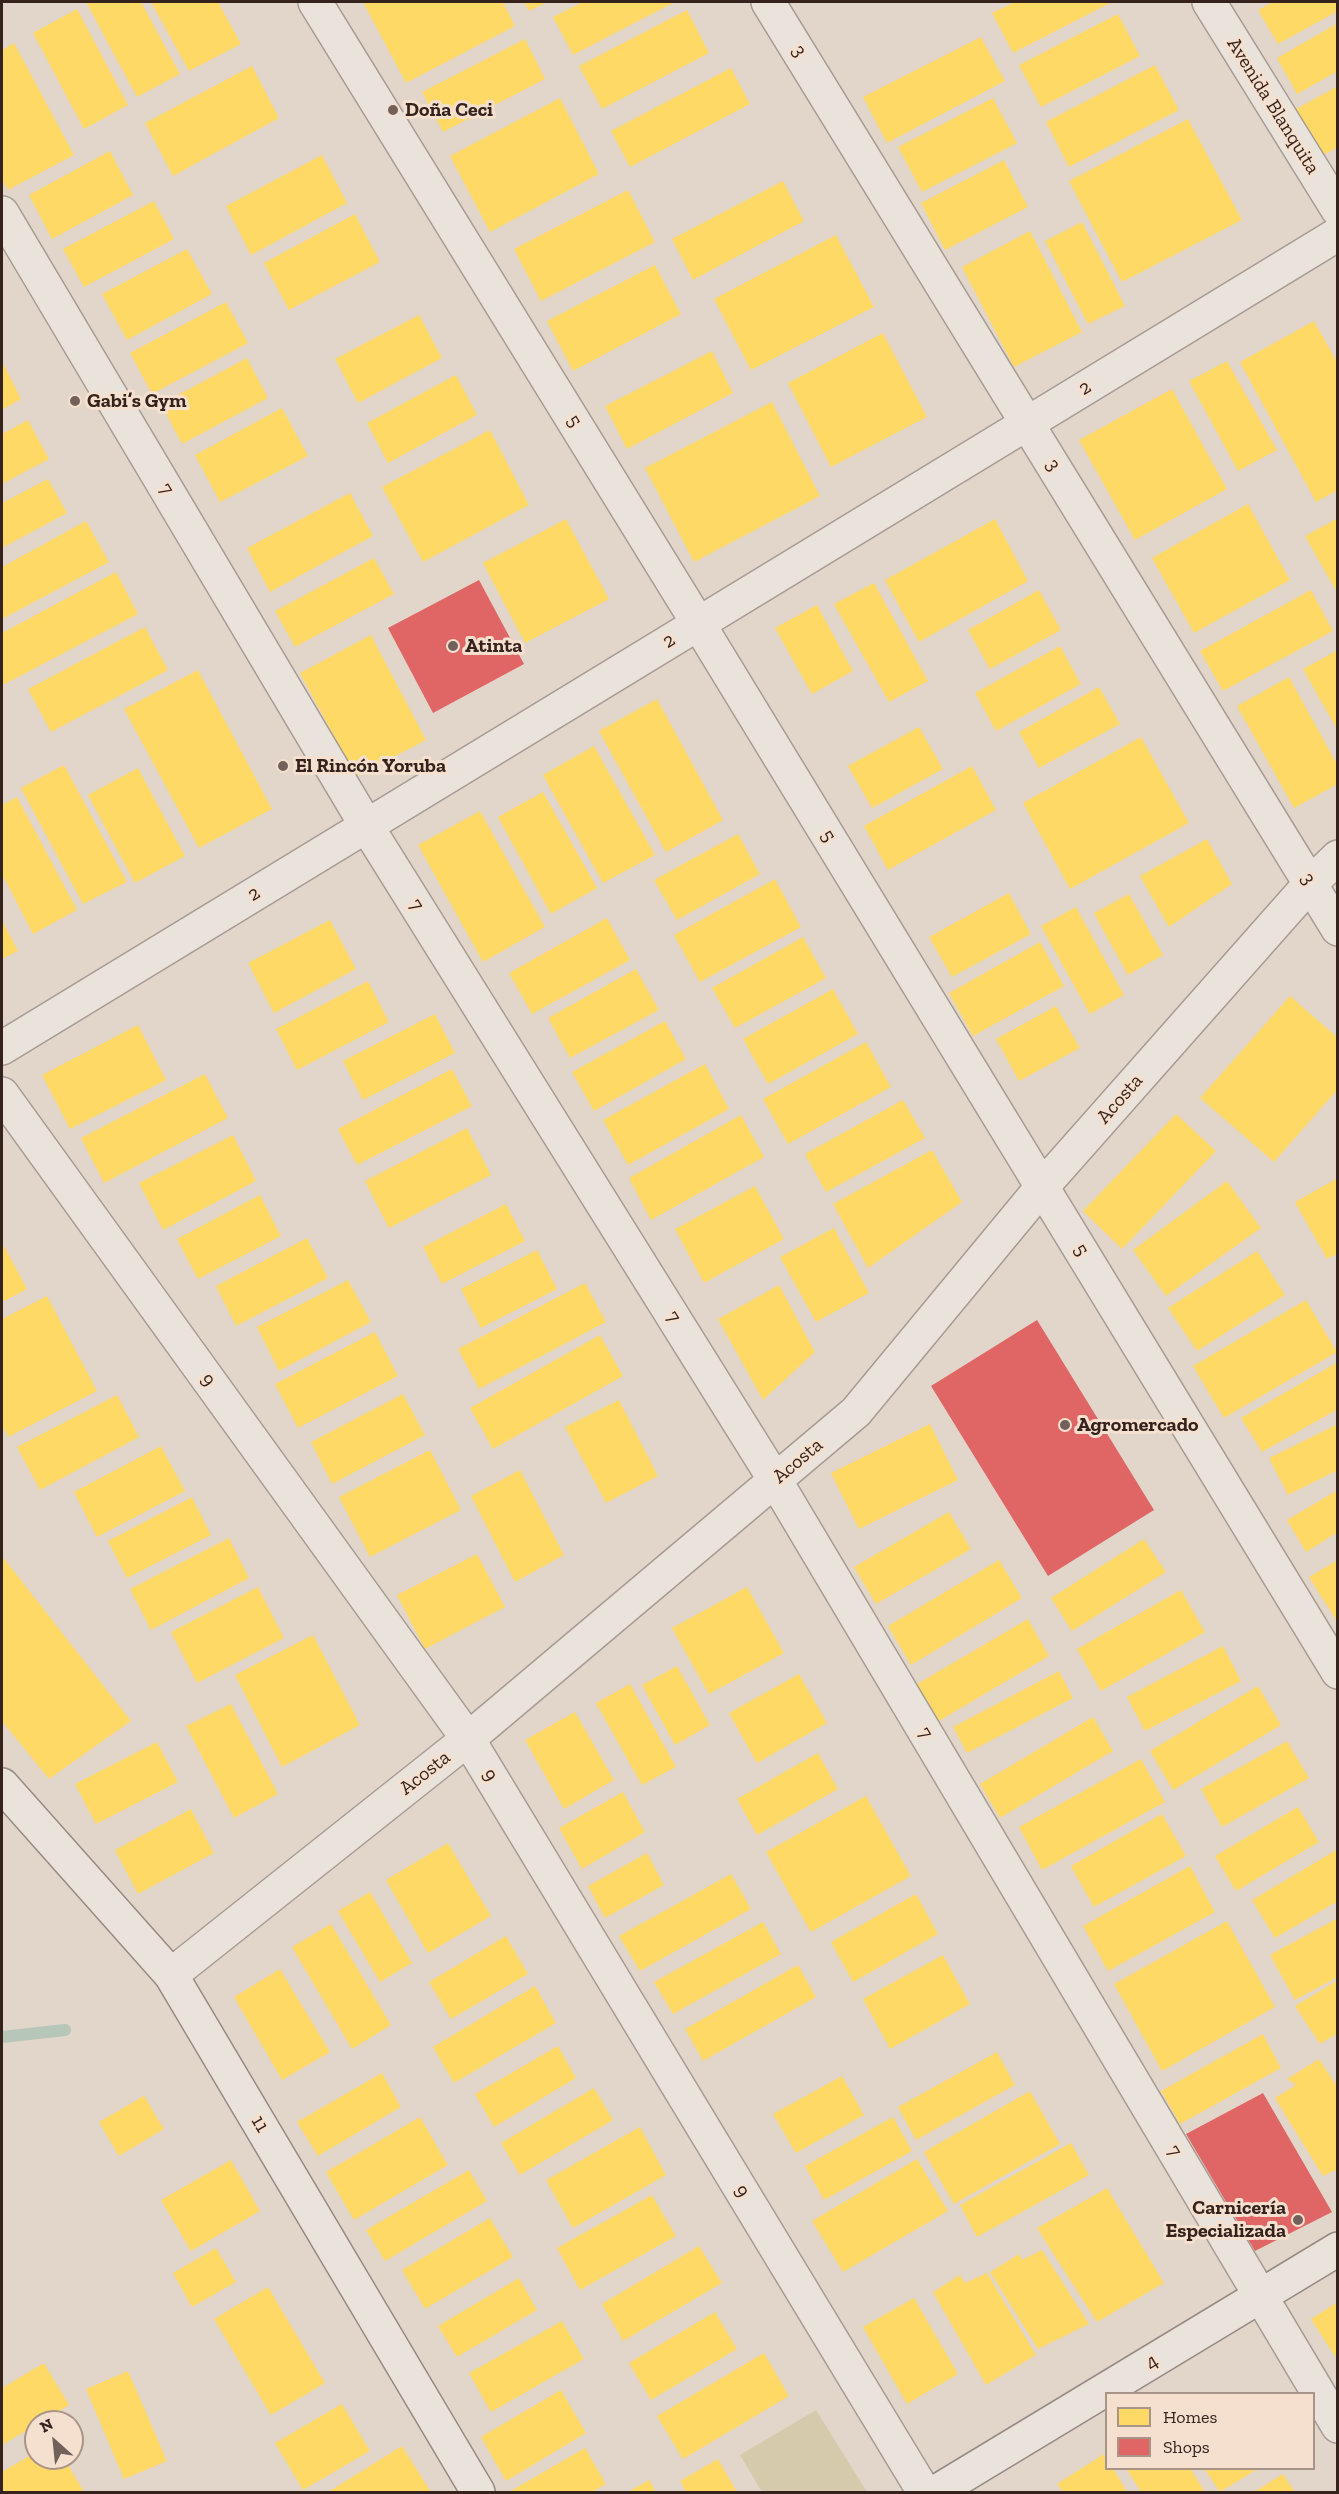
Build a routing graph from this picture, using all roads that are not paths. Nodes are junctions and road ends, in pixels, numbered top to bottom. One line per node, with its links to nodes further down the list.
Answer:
1 (315, 2): 8 (street, 5)
2 (768, 2): 7 (street, 3)
3 (1209, 2): 4 (street, Avenida Blanquita)
4 (1338, 210)
5 (2, 213): 9 (street, 7)
6 (1338, 234): 7 (street, 2)
7 (1027, 423): 8 (street, 2); 11 (street, 3)
8 (698, 623): 9 (street, 2); 15 (street, 5)
9 (366, 825): 13 (street, 2); 16 (street, 7)
10 (1338, 857): 11 (street, Acosta)
11 (1310, 884): 12 (street, 3); 15 (street, Acosta)
12 (1338, 929)
13 (2, 1048)
14 (2, 1094): 18 (street, 9)
15 (1042, 1187): 16 (street, Acosta); 17 (street, 5)
16 (775, 1480): 18 (street, Acosta); 22 (street, 7)
17 (1338, 1672)
18 (468, 1739): 20 (street, Acosta); 25 (street, 9)
19 (2, 1785): 20 (street, 11)
20 (171, 1975): 24 (street, 11)
21 (1338, 2249): 22 (street, 4)
22 (1260, 2296): 23 (street, 7); 26 (street, 4)
23 (1338, 2426)
24 (478, 2493)
25 (924, 2493)
26 (936, 2493)

